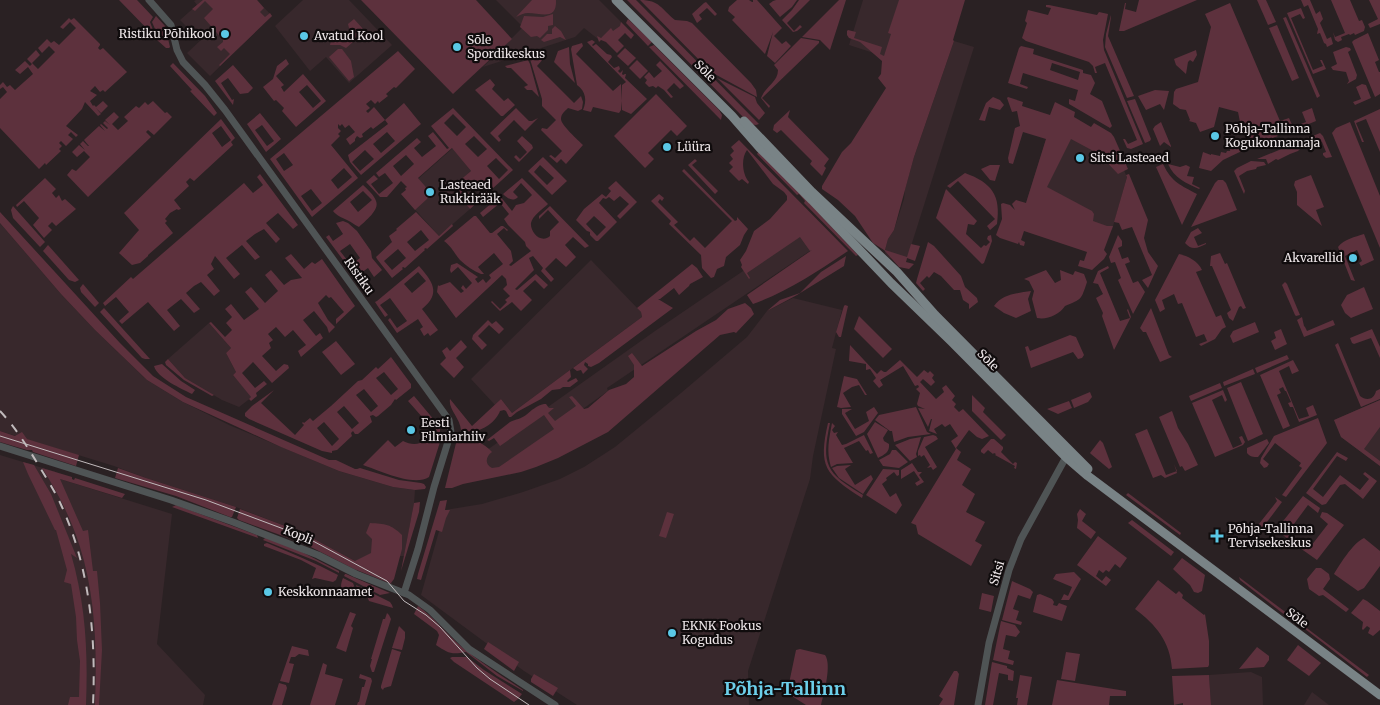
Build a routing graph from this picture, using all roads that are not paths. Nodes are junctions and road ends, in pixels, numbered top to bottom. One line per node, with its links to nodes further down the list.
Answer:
1 (148, 0): 6 (street, Ristiku)
2 (616, 0): 5 (main road, Sõle)
3 (623, 0): 7 (main road, Sõle)
4 (0, 446): 6 (street, Kopli)
5 (1066, 457): 8 (main road, Sõle); 10 (street, Sitsi)
6 (404, 593): 9 (street, Kopli)
7 (1380, 689)
8 (1380, 696)
9 (556, 705)
10 (978, 705)

